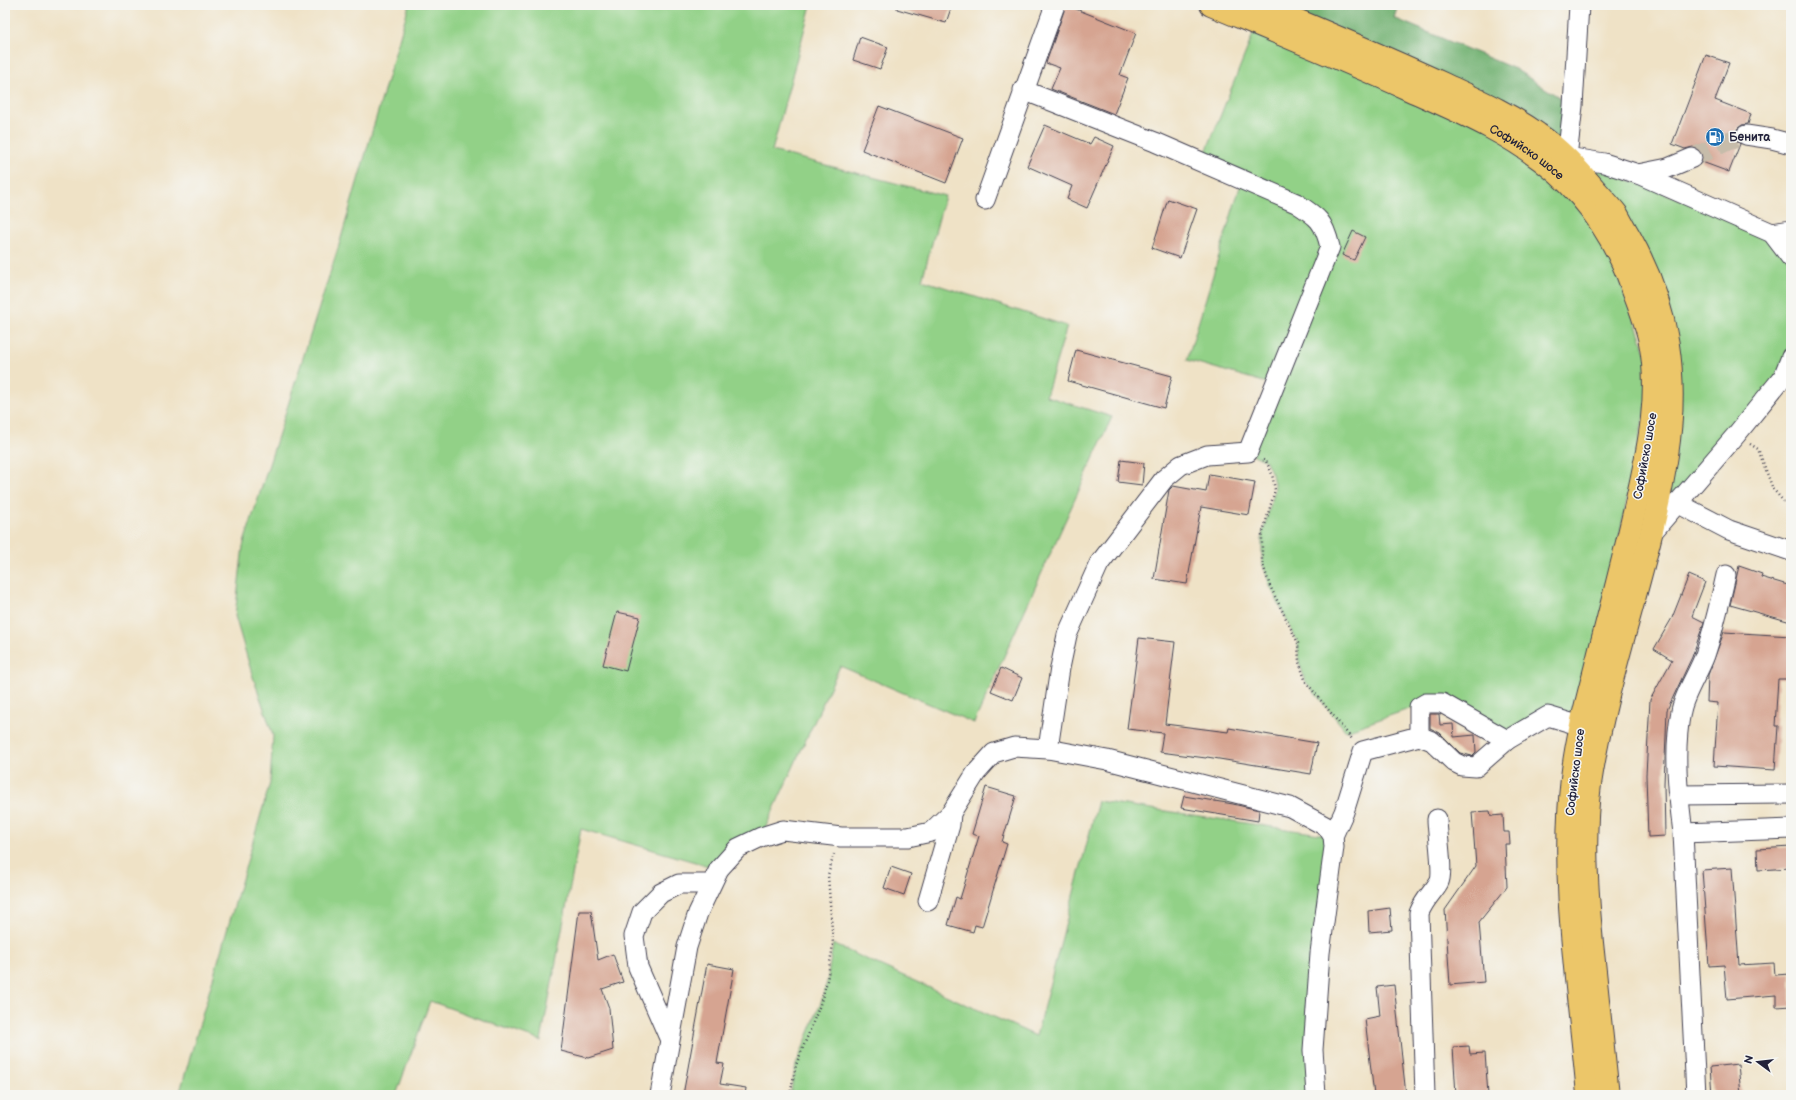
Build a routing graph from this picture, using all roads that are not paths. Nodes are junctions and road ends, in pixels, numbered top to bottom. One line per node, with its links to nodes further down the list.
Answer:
1 (1055, 5): 5 (street)
2 (1211, 5): 21 (main road, Софийско шосе)
3 (1262, 5): 8 (main road, Софийско шосе)
4 (1579, 5): 8 (street)
5 (1023, 90): 11 (street); 24 (street)
6 (1746, 135): 7 (street)
7 (1791, 144)
8 (1567, 157): 10 (street); 18 (main road, Софийско шосе)
9 (1692, 158): 10 (street)
10 (1638, 174): 13 (street)
11 (985, 200)
12 (1791, 230): 13 (street)
13 (1772, 233): 14 (street)
14 (1791, 258)
15 (1791, 356): 16 (street)
16 (1787, 371): 17 (street)
17 (1677, 503): 18 (street); 19 (street)
18 (1650, 535): 39 (main road, Софийско шосе)
19 (1791, 551)
20 (1726, 575): 26 (street)
21 (1580, 726): 23 (street); 38 (main road, Софийско шосе)
22 (1419, 736): 23 (street); 23 (street); 31 (street)
23 (1507, 740)
24 (1048, 749): 27 (street); 31 (street)
25 (1791, 794): 26 (street)
26 (1678, 795): 30 (street)
27 (951, 813): 32 (street); 33 (street)
28 (1436, 819): 37 (street)
29 (1791, 829): 30 (street)
30 (1683, 833): 40 (street)
31 (1332, 836): 36 (street)
32 (711, 884): 34 (street); 34 (street)
33 (928, 901)
34 (670, 1038): 35 (street)
35 (660, 1095)
36 (1316, 1095)
37 (1425, 1095)
38 (1588, 1095)
39 (1608, 1095)
40 (1696, 1095)

